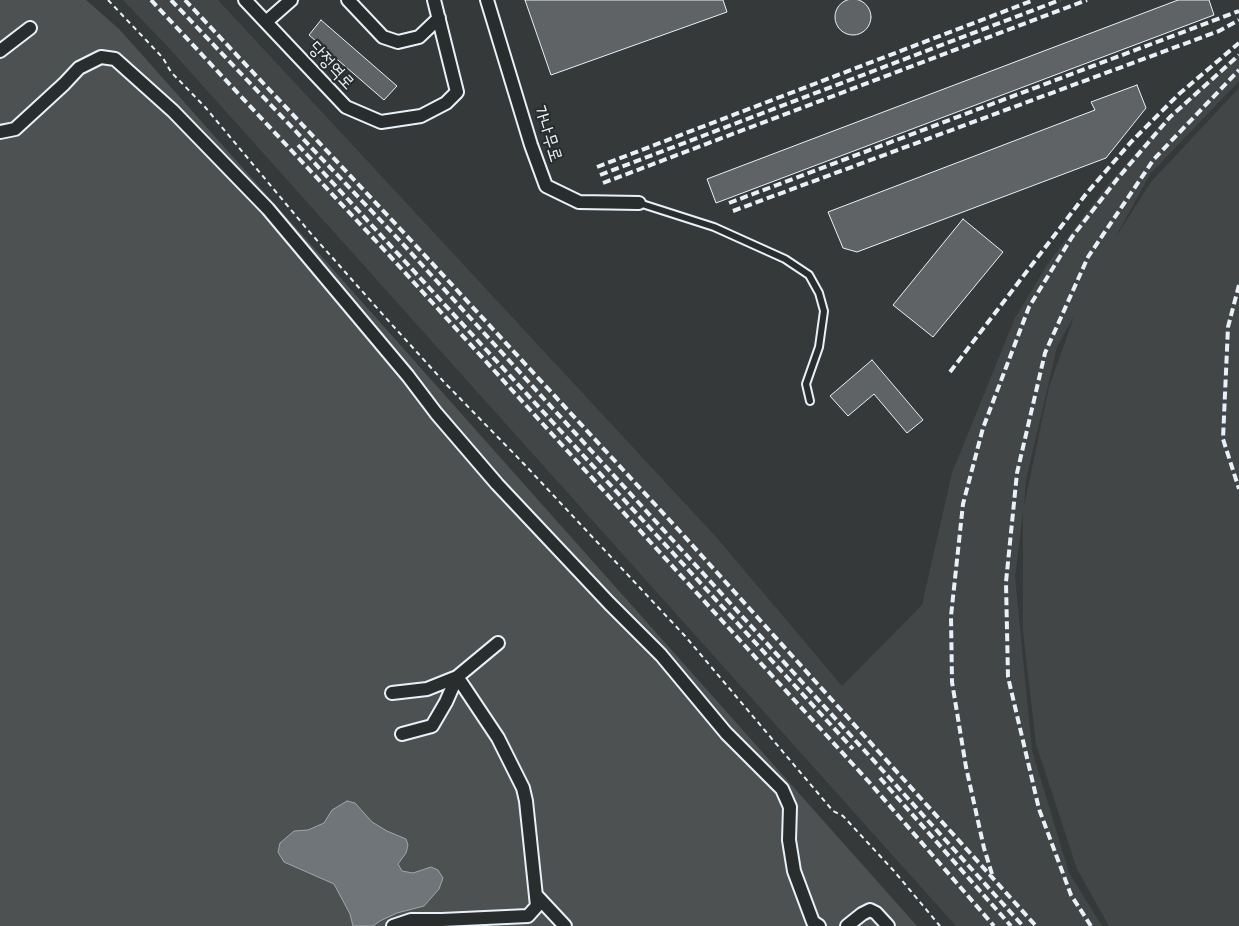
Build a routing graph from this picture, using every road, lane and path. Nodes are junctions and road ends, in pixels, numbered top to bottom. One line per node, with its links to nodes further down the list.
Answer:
1 (108, 0): 24 (path)
2 (245, 0): 8 (street, 당정역로)
3 (291, 0): 8 (street)
4 (348, 0): 7 (street)
5 (434, 0): 7 (street, 당정역로)
6 (487, 0): 12 (street, 가나무로)
7 (439, 18): 8 (street, 당정역로)
8 (266, 22)
9 (30, 28): 10 (street)
10 (0, 51)
11 (0, 132): 19 (street)
12 (639, 203): 13 (lane)
13 (810, 402)
14 (498, 643): 15 (street)
15 (457, 677): 16 (street); 17 (street); 18 (street)
16 (392, 693)
17 (402, 734)
18 (536, 896): 20 (street); 21 (street)
19 (814, 925)
20 (393, 926)
21 (566, 926)
22 (847, 926): 23 (street)
23 (888, 926)
24 (940, 926)

